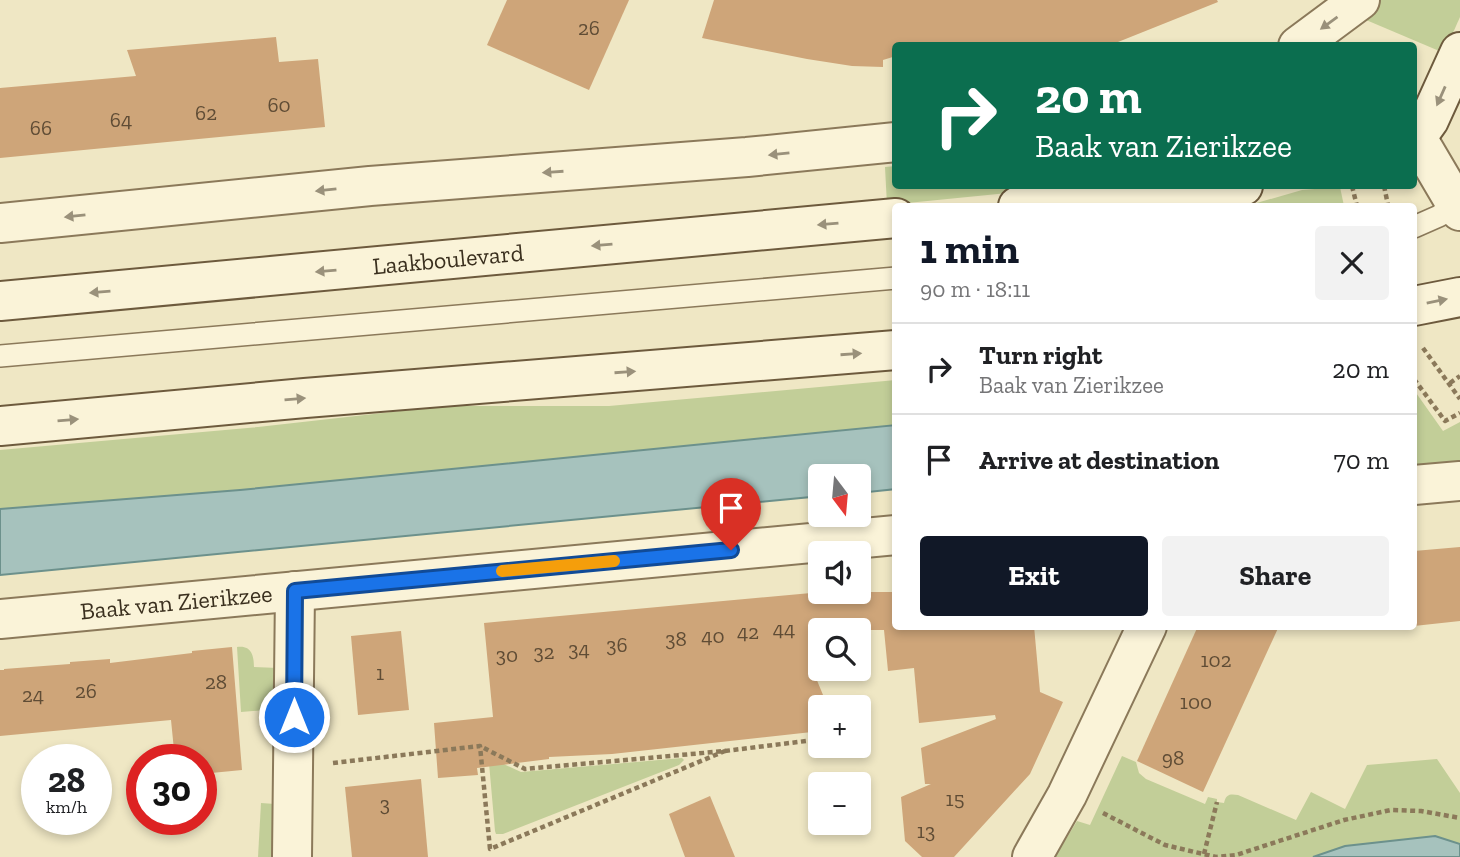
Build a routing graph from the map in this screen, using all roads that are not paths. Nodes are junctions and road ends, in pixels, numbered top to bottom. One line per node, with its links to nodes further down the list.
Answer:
1 (1360, 0): 2 (street, one-way to 2)
2 (1303, 42)
3 (1460, 52): 4 (street, one-way to 4)
4 (1417, 138)
5 (1417, 139): 8 (street)
6 (1417, 141): 13 (street)
7 (892, 142): 15 (street, one-way to 15)
8 (1460, 150)
9 (1208, 189): 11 (street)
10 (1235, 189): 12 (lane)
11 (1052, 203)
12 (1201, 203)
13 (1454, 208): 16 (lane)
14 (892, 218): 19 (street, Laakboulevard, one-way to 19)
15 (0, 223)
16 (1417, 226)
17 (892, 278): 22 (lane)
18 (1460, 297): 20 (street, one-way to 18)
19 (0, 301)
20 (1417, 305)
21 (892, 350): 23 (street, one-way to 21)
22 (0, 356)
23 (0, 426)
24 (1460, 481): 25 (street)
25 (1417, 485)
26 (892, 535): 27 (street, Baak van Zierikzee)
27 (295, 591): 28 (street, Baak van Zierikzee); 30 (street)
28 (0, 619)
29 (1145, 630): 31 (street)
30 (292, 857)
31 (1032, 857)

